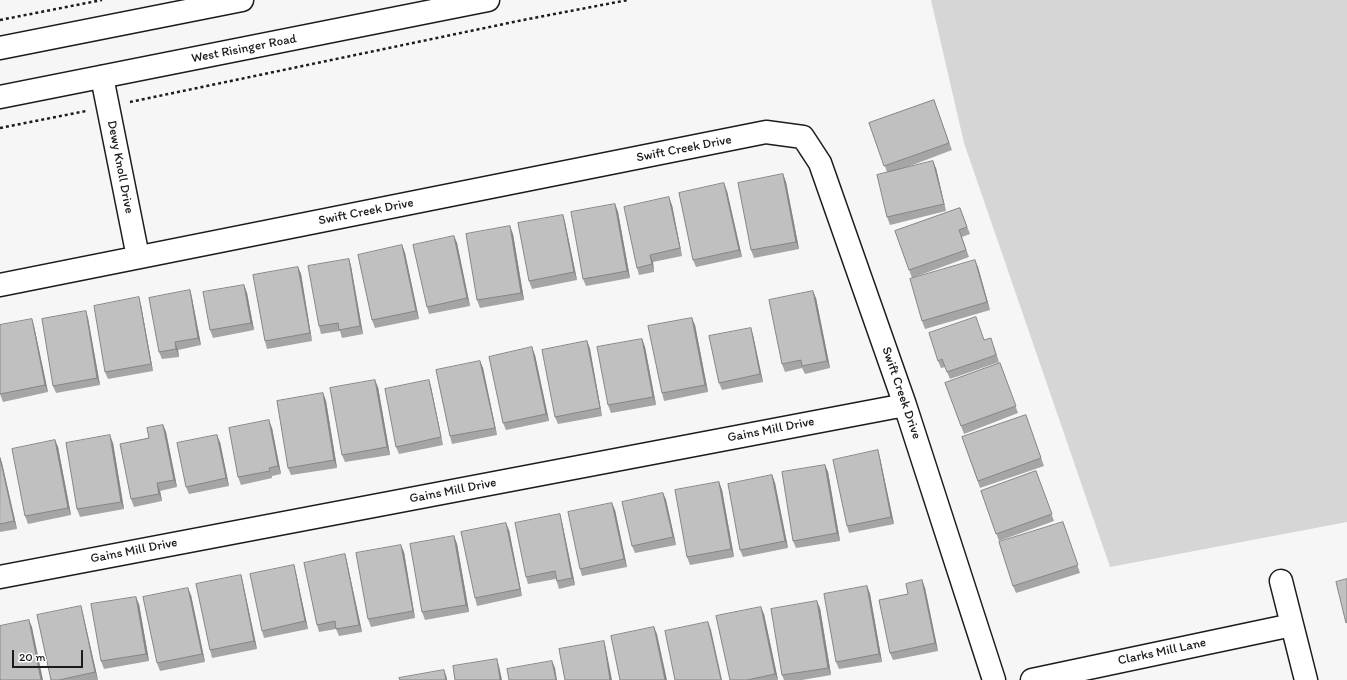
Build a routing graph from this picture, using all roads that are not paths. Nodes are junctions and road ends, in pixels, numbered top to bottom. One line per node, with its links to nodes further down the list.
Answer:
1 (242, 0): 3 (street)
2 (488, 0): 4 (street, West Risinger Road)
3 (0, 48)
4 (102, 77): 5 (street, West Risinger Road); 6 (street, Dewy Knoll Drive)
5 (0, 97)
6 (138, 258): 7 (street, Swift Creek Drive); 8 (street, Swift Creek Drive)
7 (0, 285)
8 (905, 405): 9 (street, Gains Mill Drive); 12 (street, Swift Creek Drive)
9 (0, 576)
10 (1281, 581): 11 (street)
11 (1292, 625): 13 (street, Clarks Mill Lane); 14 (street)
12 (994, 680)
13 (1032, 680)
14 (1306, 680)

